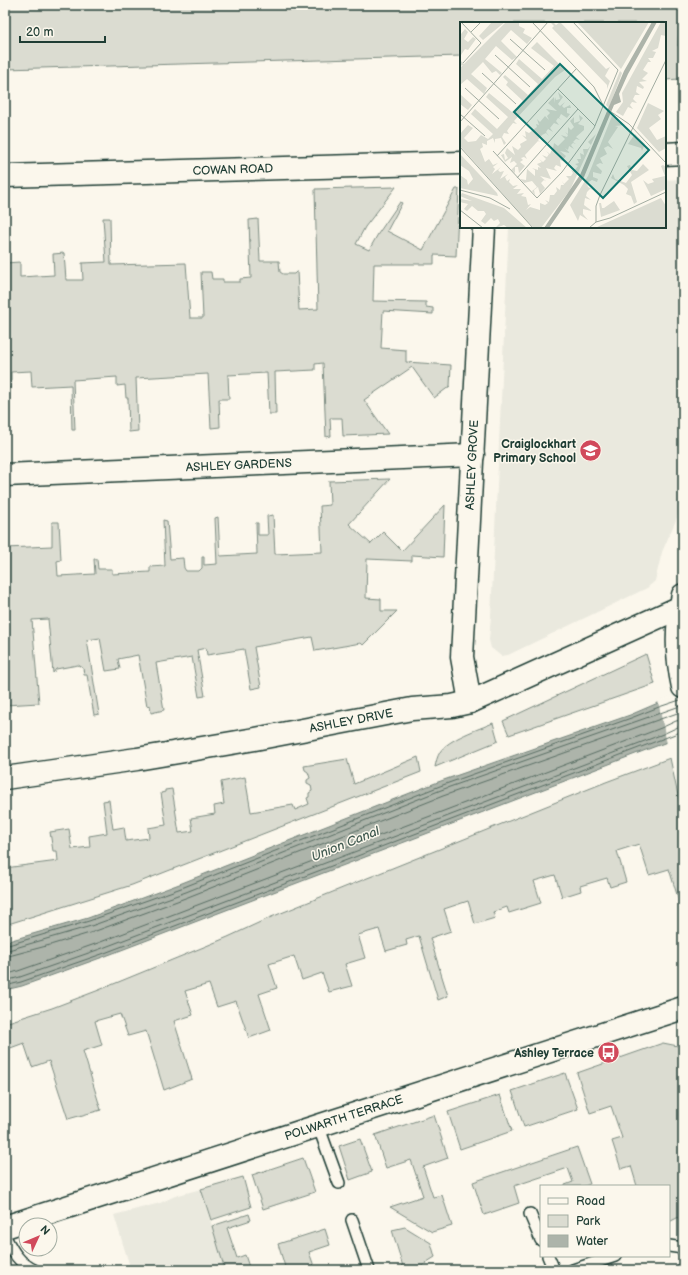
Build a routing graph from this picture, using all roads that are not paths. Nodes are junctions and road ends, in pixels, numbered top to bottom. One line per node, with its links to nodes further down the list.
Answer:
1 (683, 153): 2 (street)
2 (666, 154)
3 (460, 163): 4 (street, COWAN ROAD)
4 (5, 176)
5 (484, 228): 6 (street, ASHLEY GROVE)
6 (473, 456): 7 (street, ASHLEY GARDENS); 10 (street, ASHLEY GROVE)
7 (5, 474)
8 (682, 603): 9 (street); 10 (street, ASHLEY DRIVE)
9 (682, 683)
10 (470, 702): 11 (street, ASHLEY DRIVE)
11 (5, 778)
12 (683, 1008): 13 (street, POLWARTH TERRACE)
13 (318, 1125): 14 (lane); 17 (street, POLWARTH TERRACE)
14 (339, 1183)
15 (530, 1214): 19 (lane)
16 (352, 1220): 25 (lane)
17 (5, 1227)
18 (5, 1237): 24 (lane)
19 (540, 1238)
20 (670, 1246): 21 (lane)
21 (683, 1248)
22 (548, 1257): 26 (lane)
23 (612, 1257): 27 (lane)
24 (34, 1270)
25 (369, 1270)
26 (554, 1270)
27 (573, 1270)

